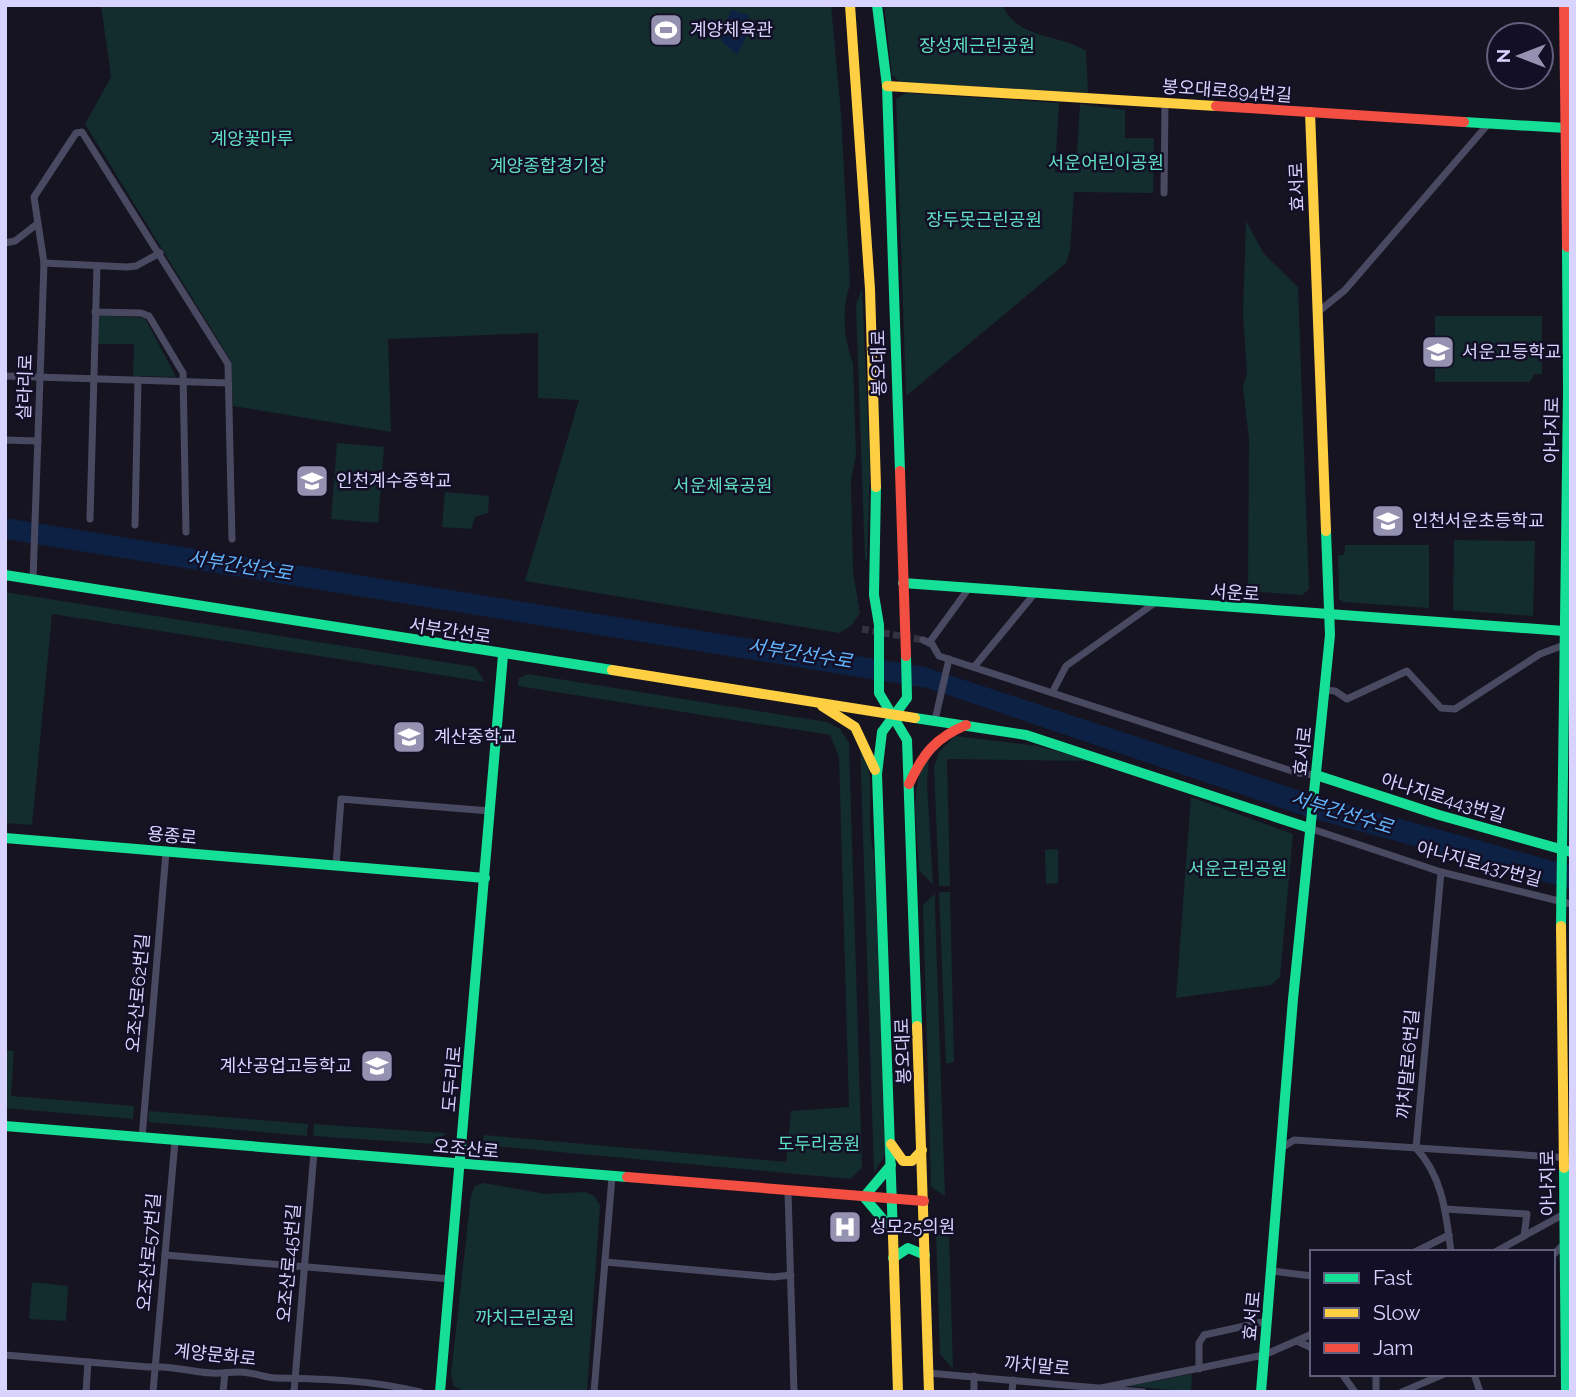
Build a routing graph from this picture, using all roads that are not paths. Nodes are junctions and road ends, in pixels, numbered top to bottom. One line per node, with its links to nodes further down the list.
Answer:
1 (850, 5): 44 (main road, 봉오대로)
2 (877, 5): 4 (main road, 봉오대로)
3 (1564, 5): 8 (main road, 아나지로)
4 (887, 86): 5 (main road, 봉오대로894번길); 31 (main road, 봉오대로)
5 (1165, 103): 6 (main road, 봉오대로894번길); 9 (street)
6 (1310, 112): 7 (main road, 봉오대로894번길); 16 (main road, 효서로)
7 (1489, 123): 8 (main road, 봉오대로894번길); 16 (street)
8 (1566, 128): 36 (main road, 아나지로)
9 (1164, 193)
10 (37, 224): 11 (street); 12 (street, 살라리로); 13 (street, 살라리로)
11 (5, 243)
12 (160, 253): 14 (street); 22 (street)
13 (44, 263): 14 (street); 18 (street, 살라리로)
14 (97, 266): 15 (street)
15 (96, 312): 19 (street); 21 (street)
16 (1318, 312): 35 (main road, 효서로)
17 (5, 376): 18 (street)
18 (41, 377): 19 (street); 24 (street, 살라리로)
19 (94, 379): 20 (street); 25 (street)
20 (138, 380): 21 (street); 26 (street)
21 (183, 382): 22 (street); 27 (street)
22 (228, 383): 28 (street)
23 (5, 440): 24 (street)
24 (38, 441): 30 (street, 살라리로)
25 (90, 519)
26 (135, 525)
27 (186, 533)
28 (232, 539)
29 (5, 575): 30 (main road, 서부간선로)
30 (33, 580): 38 (main road, 서부간선로)
31 (903, 583): 32 (main road, 서운로); 44 (main road, 봉오대로)
32 (969, 588): 33 (main road, 서운로); 39 (street)
33 (1035, 593): 34 (main road, 서운로); 40 (street)
34 (1156, 602): 35 (main road, 서운로); 42 (street)
35 (1329, 616): 36 (main road, 서운로); 41 (main road, 효서로)
36 (1568, 629): 37 (main road, 아나지로)
37 (1564, 645): 41 (street); 54 (main road, 아나지로)
38 (503, 655): 43 (main road, 서부간선로); 50 (main road, 도두리로)
39 (948, 662): 40 (street); 45 (street)
40 (974, 667): 42 (street)
41 (1325, 690): 48 (main road, 효서로)
42 (1053, 691): 48 (street)
43 (815, 702): 44 (main road, 서부간선로); 47 (main road)
44 (891, 714): 45 (main road, 서부간선로); 47 (main road, 봉오대로); 49 (main road, 봉오대로)
45 (935, 720): 46 (main road, 서부간선로)
46 (966, 725): 49 (main road); 51 (main road, 서부간선로)
47 (877, 774): 64 (main road, 봉오대로)
48 (1316, 780): 51 (main road, 효서로); 54 (main road, 아나지로443번길)
49 (907, 787): 67 (main road, 봉오대로)
50 (490, 811): 55 (street); 57 (main road, 도두리로)
51 (1310, 824): 56 (street, 아나지로437번길); 65 (main road, 효서로)
52 (5, 838): 53 (main road, 용종로)
53 (166, 852): 55 (main road, 용종로); 62 (street, 오조산로62번길)
54 (1564, 852): 58 (main road, 아나지로)
55 (336, 866): 57 (main road, 용종로)
56 (1441, 872): 58 (street, 아나지로437번길); 66 (street, 까치말로6번길)
57 (485, 878): 70 (main road, 도두리로)
58 (1564, 901): 59 (main road, 아나지로)
59 (1566, 1017): 60 (main road, 아나지로)
60 (1567, 1084): 69 (main road, 아나지로)
61 (5, 1126): 62 (main road, 오조산로)
62 (142, 1138): 63 (main road, 오조산로)
63 (175, 1141): 68 (main road, 오조산로); 87 (street, 오조산로57번길)
64 (891, 1143): 67 (main road); 71 (main road, 봉오대로)
65 (1283, 1147): 66 (street); 92 (main road, 효서로)
66 (1416, 1148): 69 (street); 77 (street)
67 (922, 1150): 76 (main road, 봉오대로)
68 (314, 1152): 70 (main road, 오조산로); 91 (street, 오조산로45번길)
69 (1567, 1158): 78 (main road, 아나지로)
70 (461, 1165): 72 (main road, 오조산로); 95 (main road, 도두리로)
71 (891, 1165): 74 (main road); 75 (main road, 봉오대로)
72 (612, 1177): 73 (main road, 오조산로); 90 (street)
73 (788, 1192): 74 (main road, 오조산로); 93 (street)
74 (864, 1197): 75 (main road, 오조산로); 79 (main road)
75 (891, 1199): 76 (main road, 오조산로); 79 (main road, 봉오대로)
76 (923, 1201): 88 (main road, 봉오대로)
77 (1445, 1209): 80 (street); 81 (street)
78 (1564, 1214): 81 (street); 82 (main road, 아나지로)
79 (892, 1230): 89 (main road, 봉오대로)
80 (1449, 1235): 83 (street); 84 (street)
81 (1524, 1236): 85 (street)
82 (1564, 1244): 86 (street); 130 (main road, 아나지로)
83 (1419, 1250)
84 (1451, 1250)
85 (1499, 1250)
86 (1555, 1253)
87 (164, 1255): 91 (street); 103 (street, 오조산로57번길)
88 (925, 1255): 89 (main road); 106 (main road, 봉오대로)
89 (893, 1258): 122 (main road, 봉오대로)
90 (605, 1262): 93 (street); 120 (street)
91 (304, 1267): 95 (street); 110 (street, 오조산로45번길)
92 (1272, 1271): 94 (street); 96 (main road, 효서로)
93 (791, 1275): 121 (street)
94 (1310, 1276)
95 (450, 1279): 119 (main road, 도두리로)
96 (1267, 1321): 101 (main road, 효서로); 104 (street)
97 (1310, 1335): 98 (street)
98 (1297, 1341): 99 (street); 101 (street)
99 (1310, 1347)
100 (5, 1354): 102 (street, 계양문화로)
101 (1264, 1356): 104 (street); 127 (main road, 효서로)
102 (88, 1362): 103 (street, 계양문화로); 114 (street)
103 (155, 1367): 105 (street, 계양문화로); 115 (street, 오조산로57번길)
104 (1199, 1369): 113 (street)
105 (225, 1373): 110 (street, 계양문화로); 116 (street)
106 (929, 1373): 107 (street, 까치말로); 123 (main road, 봉오대로)
107 (974, 1376): 111 (street, 까치말로); 124 (street)
108 (1343, 1376): 128 (street)
109 (1439, 1376): 129 (street)
110 (295, 1377): 117 (street, 오조산로45번길); 118 (street, 계양문화로)
111 (1013, 1380): 112 (street, 까치말로); 125 (street)
112 (1063, 1388): 113 (street, 까치말로)
113 (1101, 1388): 126 (street, 까치말로)
114 (86, 1392)
115 (153, 1392)
116 (223, 1392)
117 (294, 1392)
118 (420, 1392)
119 (440, 1392)
120 (594, 1392)
121 (794, 1392)
122 (898, 1392)
123 (929, 1392)
124 (974, 1392)
125 (1012, 1392)
126 (1143, 1392)
127 (1261, 1392)
128 (1355, 1392)
129 (1402, 1392)
130 (1566, 1392)

